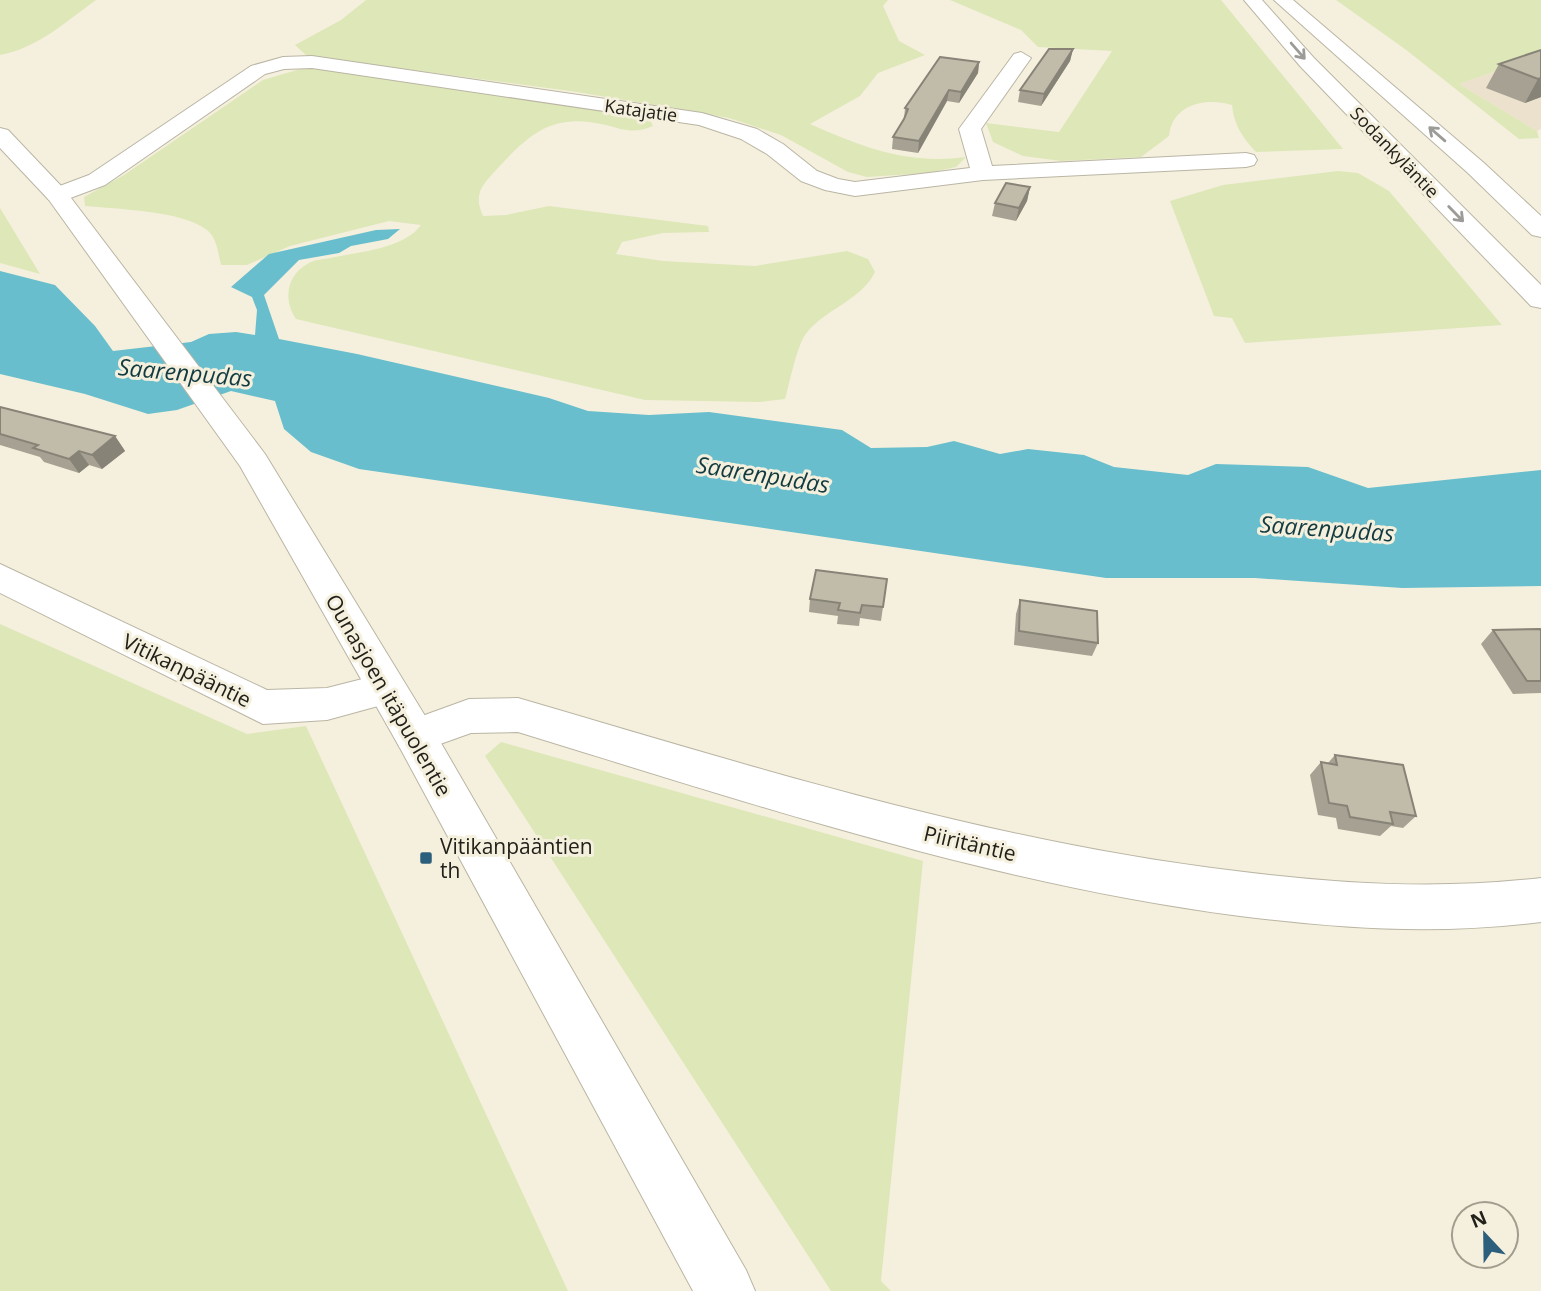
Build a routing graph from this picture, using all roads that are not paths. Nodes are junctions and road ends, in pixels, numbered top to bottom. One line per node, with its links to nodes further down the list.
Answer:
1 (1253, 0): 9 (main road, Sodankyläntie, one-way to 9)
2 (1283, 0): 8 (main road, Sodankyläntie, one-way to 2)
3 (1021, 58): 6 (main road)
4 (0, 135): 7 (main road, Ounasjoen itäpuolentie)
5 (1246, 160): 6 (main road, Katajatie)
6 (984, 173): 7 (main road, Katajatie)
7 (57, 195): 11 (main road, Ounasjoen itäpuolentie)
8 (1541, 230)
9 (1541, 300)
10 (0, 577): 11 (main road, Vitikanpääntie)
11 (386, 689): 12 (main road, Ounasjoen itäpuolentie)
12 (415, 736): 13 (main road, Piiritäntie); 14 (main road, Ounasjoen itäpuolentie)
13 (1541, 900)
14 (725, 1291)

